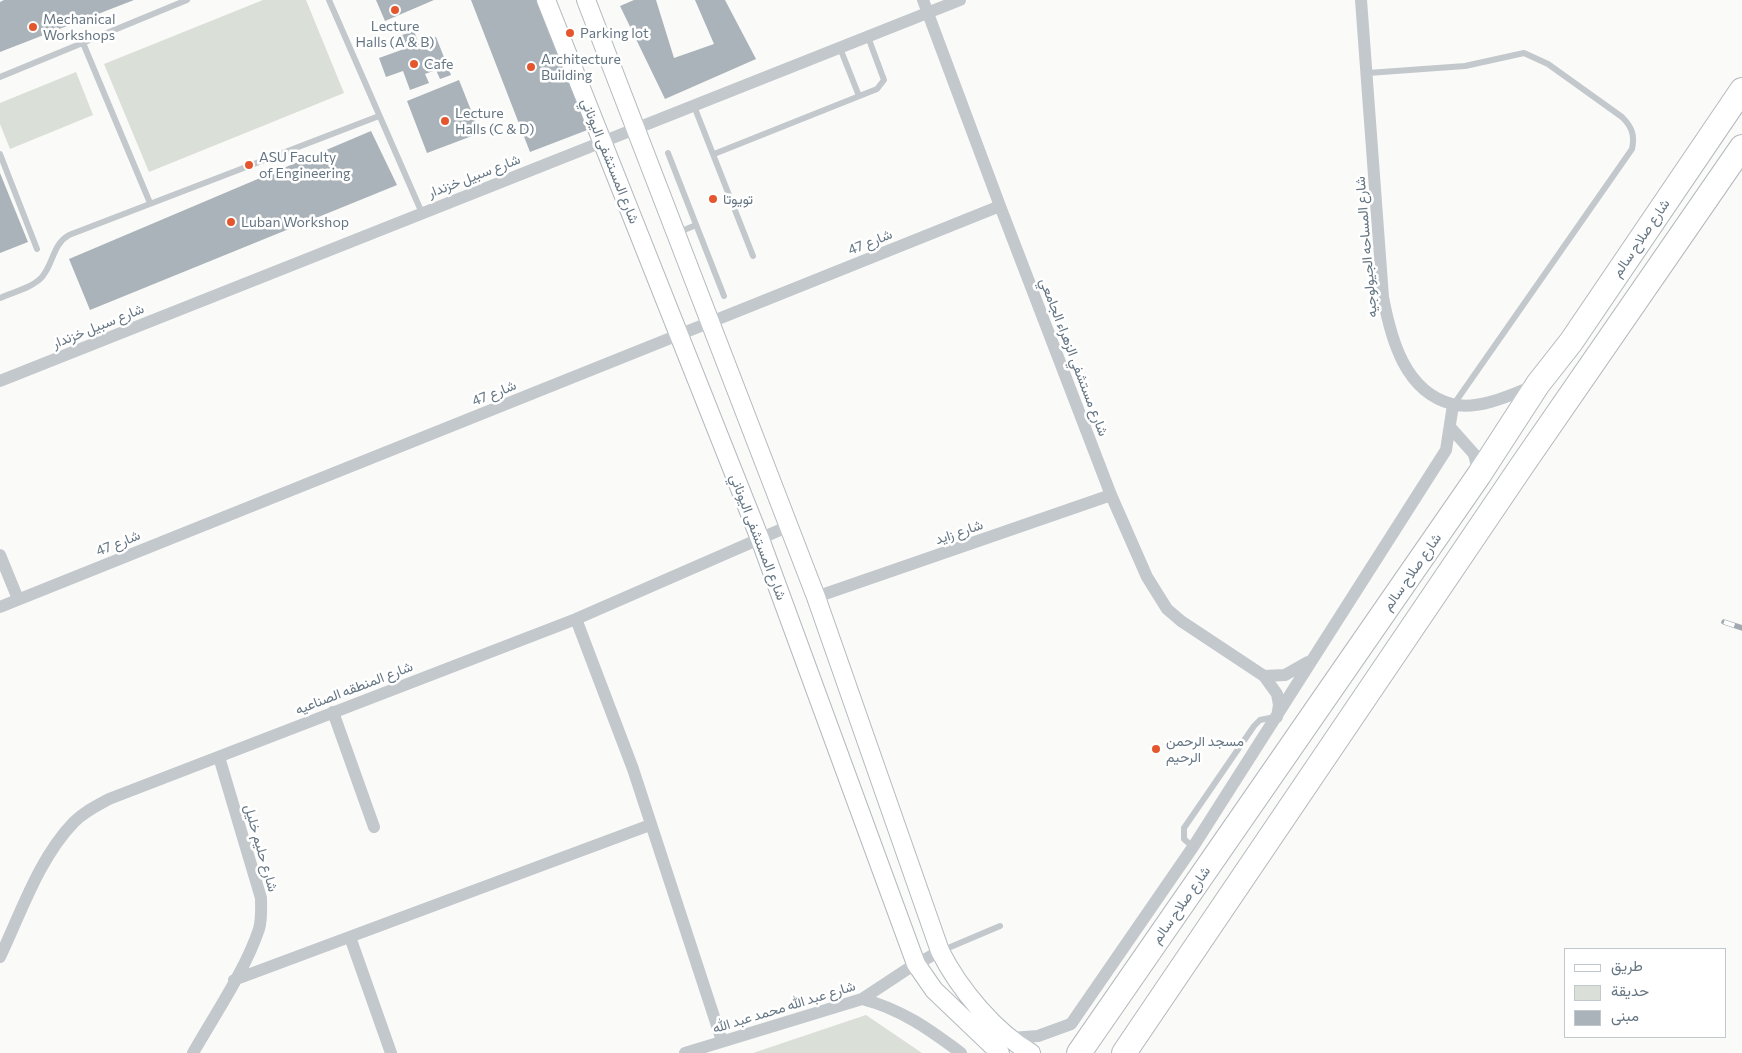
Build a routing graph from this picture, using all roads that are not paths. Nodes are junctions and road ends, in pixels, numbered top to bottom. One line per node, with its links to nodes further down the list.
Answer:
1 (188, 0): 10 (lane)
2 (329, 0): 17 (lane)
3 (546, 0): 19 (street, شارع المستشفى اليوناني)
4 (586, 0): 18 (street)
5 (923, 0): 8 (street, شارع مستشفي الزهراء الجامعي)
6 (960, 0): 8 (street, شارع سبيل خزندار)
7 (1361, 0): 12 (street, شارع المساحه الجيولوجيه)
8 (928, 13): 9 (street, شارع سبيل خزندار); 25 (street, شارع مستشفي الزهراء الجامعي)
9 (868, 37): 11 (street, شارع سبيل خزندار); 15 (lane)
10 (83, 42): 13 (lane); 24 (lane)
11 (840, 48): 15 (lane); 16 (street, شارع سبيل خزندار)
12 (1368, 73): 37 (street, شارع المساحه الجيولوجيه); 37 (lane)
13 (0, 77)
14 (1742, 90): 36 (highway, شارع صلاح سالم)
15 (859, 96): 23 (lane)
16 (694, 106): 18 (street, شارع سبيل خزندار); 23 (lane)
17 (378, 116): 24 (lane); 26 (lane)
18 (636, 130): 19 (street, شارع سبيل خزندار); 28 (street)
19 (603, 143): 26 (street, شارع سبيل خزندار); 34 (street, شارع المستشفى اليوناني)
20 (1742, 147): 72 (highway)
21 (668, 153): 27 (lane)
22 (0, 154): 29 (lane)
23 (714, 154): 30 (lane)
24 (150, 203): 32 (lane)
25 (1000, 206): 33 (street, شارع 47); 40 (street, شارع مستشفي الزهراء الجامعي)
26 (422, 213): 35 (street, شارع سبيل خزندار)
27 (696, 225): 28 (lane); 31 (lane)
28 (676, 233): 33 (street)
29 (36, 249)
30 (753, 256)
31 (724, 296)
32 (0, 298)
33 (711, 323): 34 (street, شارع 47); 41 (street)
34 (680, 335): 42 (street, شارع المستشفى اليوناني); 45 (street, شارع 47)
35 (0, 381)
36 (1538, 384): 37 (street); 39 (highway, شارع صلاح سالم)
37 (1453, 405): 38 (street)
38 (1450, 427): 39 (street); 48 (street)
39 (1480, 475): 71 (highway, شارع صلاح سالم)
40 (1111, 495): 44 (street, شارع زايد); 49 (street, شارع مستشفي الزهراء الجامعي)
41 (789, 526): 42 (street, شارع المنطقه الصناعيه); 44 (street)
42 (760, 539): 47 (street, شارع المنطقه الصناعيه); 60 (street, شارع المستشفى اليوناني)
43 (0, 555): 45 (street)
44 (816, 597): 58 (street)
45 (18, 600): 46 (street, شارع 47)
46 (0, 607)
47 (576, 618): 50 (street, شارع المنطقه الصناعيه); 53 (street)
48 (1311, 659): 49 (street); 51 (street)
49 (1264, 676): 51 (street, شارع مستشفي الزهراء الجامعي)
50 (333, 712): 52 (street, شارع المنطقه الصناعيه); 54 (street)
51 (1277, 717): 55 (street); 55 (lane)
52 (219, 756): 59 (street, شارع المنطقه الصناعيه); 61 (street, شارع حليم خليل)
53 (650, 825): 57 (street); 64 (street)
54 (374, 827)
55 (1193, 847): 63 (street)
56 (1000, 926): 58 (lane)
57 (350, 937): 61 (street); 66 (street)
58 (940, 951): 60 (street, شارع عبد الله محمد عبد الله); 63 (street)
59 (0, 957)
60 (916, 964): 62 (street, شارع عبد الله محمد عبد الله); 69 (street, شارع المستشفى اليوناني)
61 (234, 980): 65 (street, شارع حليم خليل)
62 (862, 999): 64 (street, شارع عبد الله محمد عبد الله); 68 (street)
63 (1011, 1038): 70 (street)
64 (722, 1041): 67 (street, شارع عبد الله محمد عبد الله)
65 (193, 1053)
66 (391, 1053)
67 (685, 1053)
68 (961, 1053)
69 (1000, 1053)
70 (1031, 1053)
71 (1079, 1053)
72 (1124, 1053)

